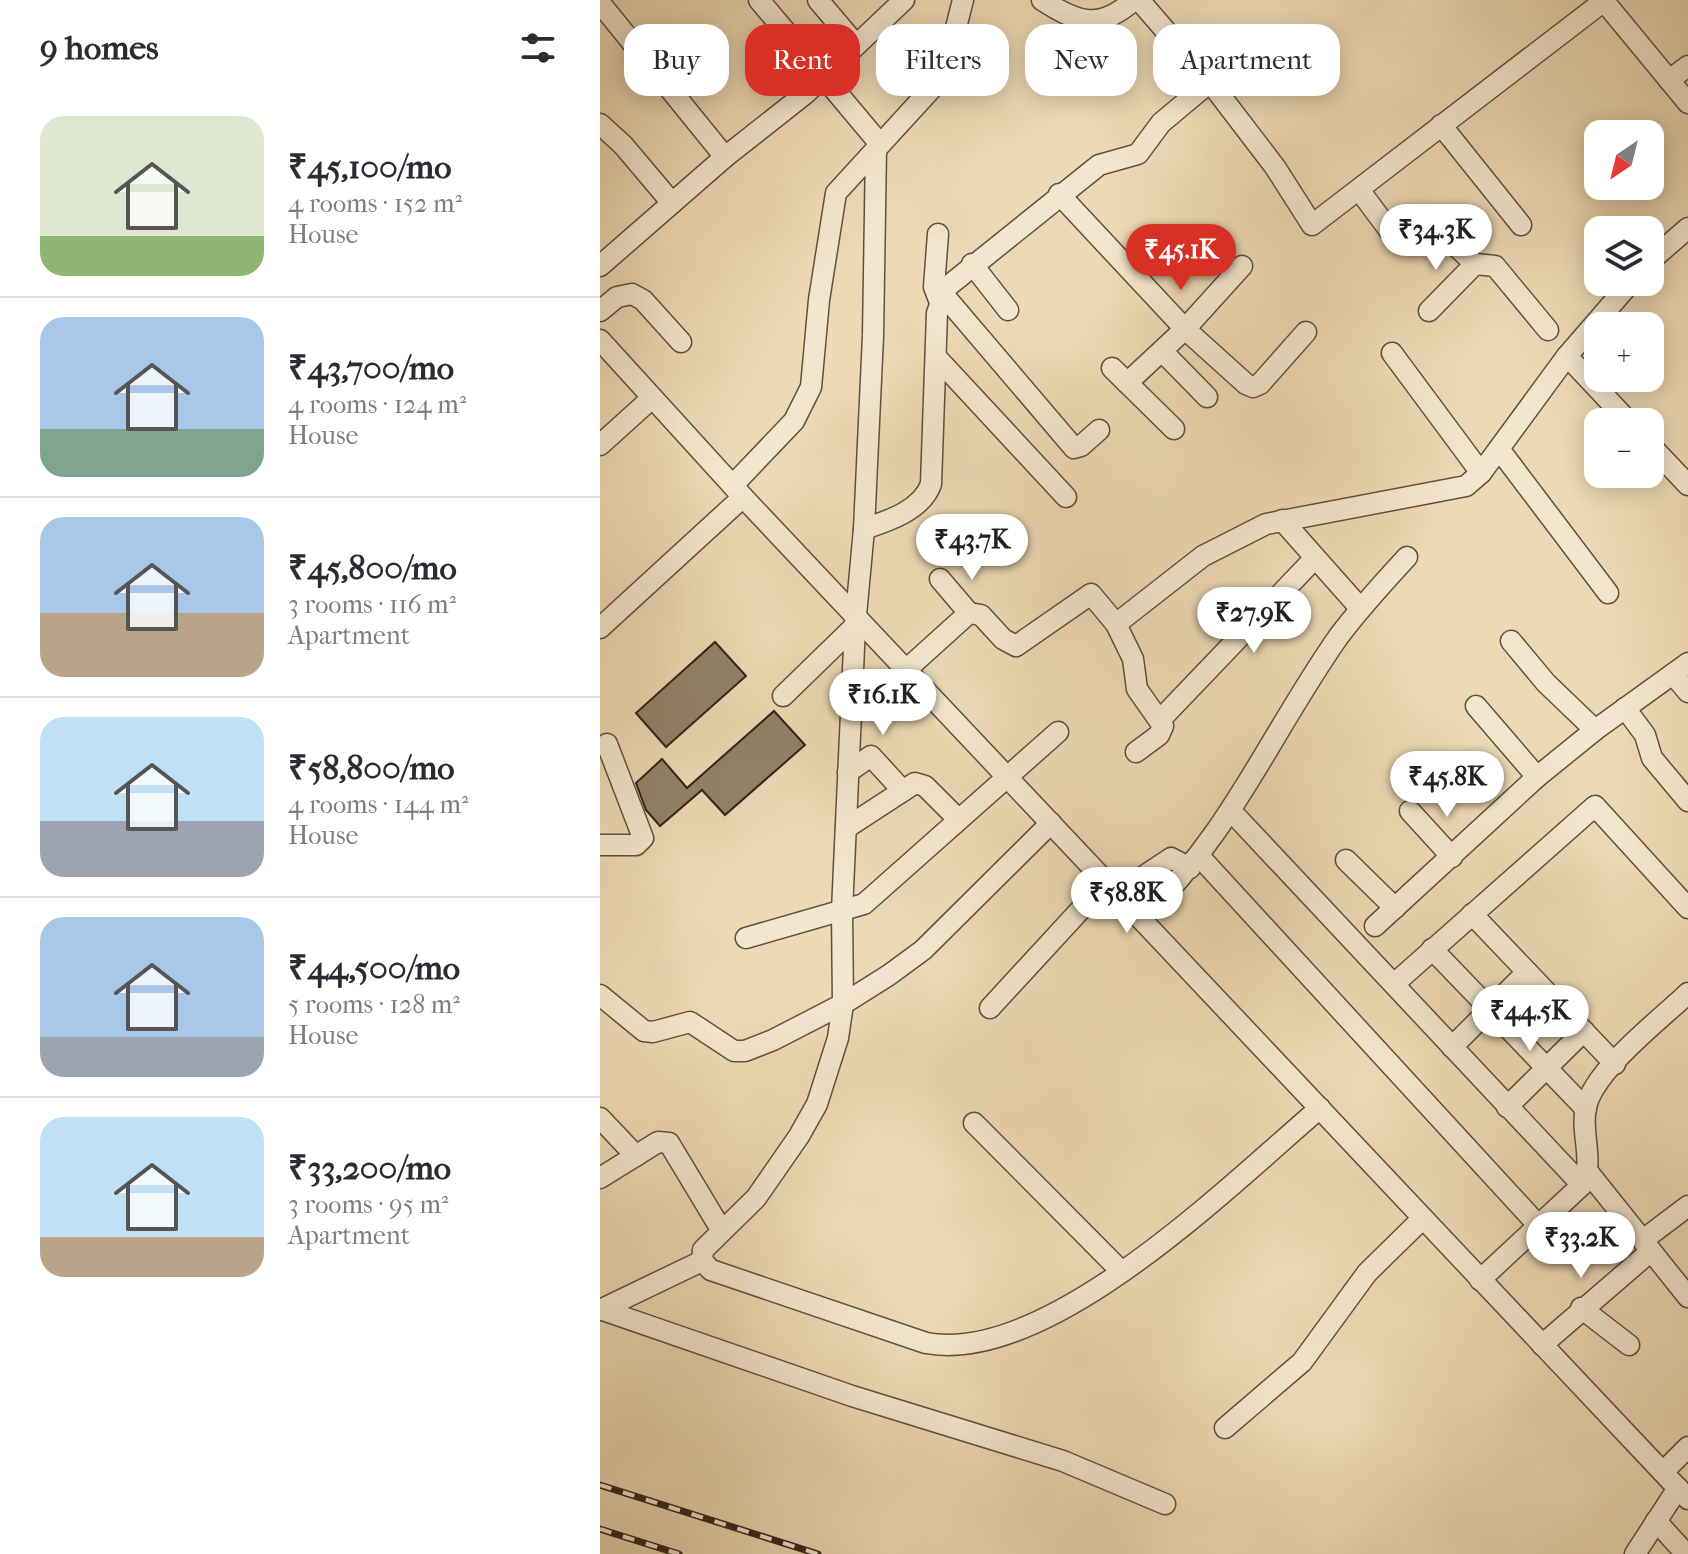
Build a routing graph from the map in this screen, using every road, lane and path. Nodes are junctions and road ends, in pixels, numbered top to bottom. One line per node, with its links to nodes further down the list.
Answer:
1 (759, 0): 9 (street)
2 (818, 0): 10 (street)
3 (904, 0): 12 (street)
4 (963, 0): 22 (street)
5 (1042, 0): 6 (street)
6 (1136, 0): 11 (street)
7 (1603, 1): 14 (street); 21 (street)
8 (600, 3): 23 (street)
9 (779, 24)
10 (838, 24)
11 (1158, 24)
12 (860, 41)
13 (1688, 66): 14 (street)
14 (1669, 80): 19 (street)
15 (799, 96): 23 (street)
16 (837, 96): 22 (street)
17 (1193, 96): 25 (street)
18 (1221, 96): 24 (street)
19 (1688, 103)
20 (600, 124): 26 (street)
21 (1441, 125): 24 (street); 27 (street)
22 (878, 147): 61 (street); 64 (street)
23 (725, 157): 26 (street)
24 (1360, 191): 32 (street)
25 (1059, 194): 31 (street); 40 (street)
26 (672, 203): 33 (street)
27 (1521, 225)
28 (1688, 228): 30 (street)
29 (938, 234): 36 (street)
30 (1664, 249)
31 (972, 264): 36 (street); 37 (street)
32 (1475, 264): 39 (street); 41 (street)
33 (600, 266)
34 (1242, 266): 40 (street)
35 (1619, 296): 47 (street)
36 (940, 297): 48 (street); 55 (street)
37 (1008, 310)
38 (600, 311): 44 (street)
39 (1429, 311)
40 (1185, 329): 42 (street); 45 (street)
41 (1548, 330)
42 (1306, 332)
43 (600, 340): 52 (street)
44 (681, 342)
45 (1162, 351): 50 (street); 51 (street)
46 (1392, 353): 59 (street)
47 (1567, 356): 53 (street); 57 (street)
48 (937, 358): 62 (street); 64 (street)
49 (1112, 368): 50 (street)
50 (1127, 383): 54 (street)
51 (1207, 397)
52 (652, 398): 56 (street); 61 (street)
53 (1616, 408)
54 (1174, 429)
55 (1099, 430)
56 (600, 445)
57 (1499, 449): 59 (street); 68 (street)
58 (1664, 460): 60 (street)
59 (1481, 473): 63 (street)
60 (1688, 485)
61 (738, 491): 71 (street); 73 (street)
62 (1066, 497)
63 (1282, 520): 66 (street); 72 (street)
64 (864, 529): 71 (street)
65 (1407, 557): 69 (street)
66 (1315, 558): 69 (street); 81 (street)
67 (940, 579): 70 (street)
68 (1608, 593)
69 (1360, 608): 92 (street)
70 (969, 613): 72 (street); 75 (street)
71 (855, 619): 75 (street); 78 (street); 86 (street)
72 (1116, 624): 81 (street)
73 (600, 628)
74 (1511, 641): 82 (street)
75 (907, 669): 87 (street)
76 (1680, 669): 77 (street); 80 (street)
77 (1688, 692)
78 (783, 696)
79 (1476, 706): 88 (street)
80 (1625, 708): 82 (street); 90 (street)
81 (1160, 720): 85 (street)
82 (1595, 730): 88 (street)
83 (1058, 732): 87 (street)
84 (607, 744): 96 (street)
85 (1136, 752)
86 (848, 772): 89 (street); 95 (street)
87 (1006, 775): 93 (street); 94 (street)
88 (1537, 777): 97 (street)
89 (903, 791): 93 (street); 95 (street)
90 (1688, 801)
91 (1410, 811): 97 (street)
92 (1232, 812): 99 (street); 110 (street)
93 (958, 819): 103 (street)
94 (1051, 823): 100 (street); 113 (street)
95 (846, 828): 103 (street)
96 (600, 845)
97 (1452, 857): 101 (street)
98 (1346, 860): 101 (street)
99 (1194, 862): 100 (street); 105 (street); 130 (street)
100 (1112, 888): 105 (street); 114 (street)
101 (1395, 908): 106 (street)
102 (1688, 908): 104 (street)
103 (842, 911): 107 (street); 113 (street)
104 (1472, 914): 108 (street); 109 (street)
105 (1141, 919): 121 (street)
106 (1375, 926)
107 (746, 938)
108 (1432, 949): 110 (street); 115 (street)
109 (1527, 972): 115 (street); 116 (street)
110 (1394, 984): 117 (street)
111 (600, 995): 113 (street)
112 (1687, 997): 118 (street)
113 (843, 1004): 131 (street)
114 (990, 1008)
115 (1489, 1010): 117 (street); 119 (street)
116 (1584, 1031): 118 (street); 119 (street)
117 (1452, 1047): 120 (street)
118 (1615, 1064): 122 (street)
119 (1546, 1068): 120 (street); 122 (street)
120 (1507, 1107): 127 (street)
121 (1320, 1108): 129 (street); 134 (street)
122 (1586, 1109): 127 (street)
123 (600, 1118): 125 (street)
124 (974, 1123): 134 (street)
125 (636, 1156): 126 (street); 131 (street)
126 (600, 1178)
127 (1585, 1178): 130 (street); 132 (street)
128 (1688, 1206): 132 (street)
129 (1422, 1219): 135 (street); 141 (street)
130 (1537, 1224): 135 (street)
131 (722, 1231): 133 (street)
132 (1647, 1246): 136 (street); 137 (street)
133 (702, 1261): 134 (street); 138 (street)
134 (1121, 1271)
135 (1480, 1280): 139 (street)
136 (1688, 1297)
137 (1581, 1308): 139 (street); 140 (street)
138 (600, 1310): 145 (street)
139 (1542, 1345): 143 (street)
140 (1629, 1345)
141 (1225, 1428)
142 (1688, 1447): 143 (street)
143 (1663, 1472): 144 (street)
144 (1683, 1493): 146 (street)
145 (1165, 1504)
146 (1656, 1521): 147 (street); 148 (street)
147 (1635, 1554)
148 (1686, 1554)

